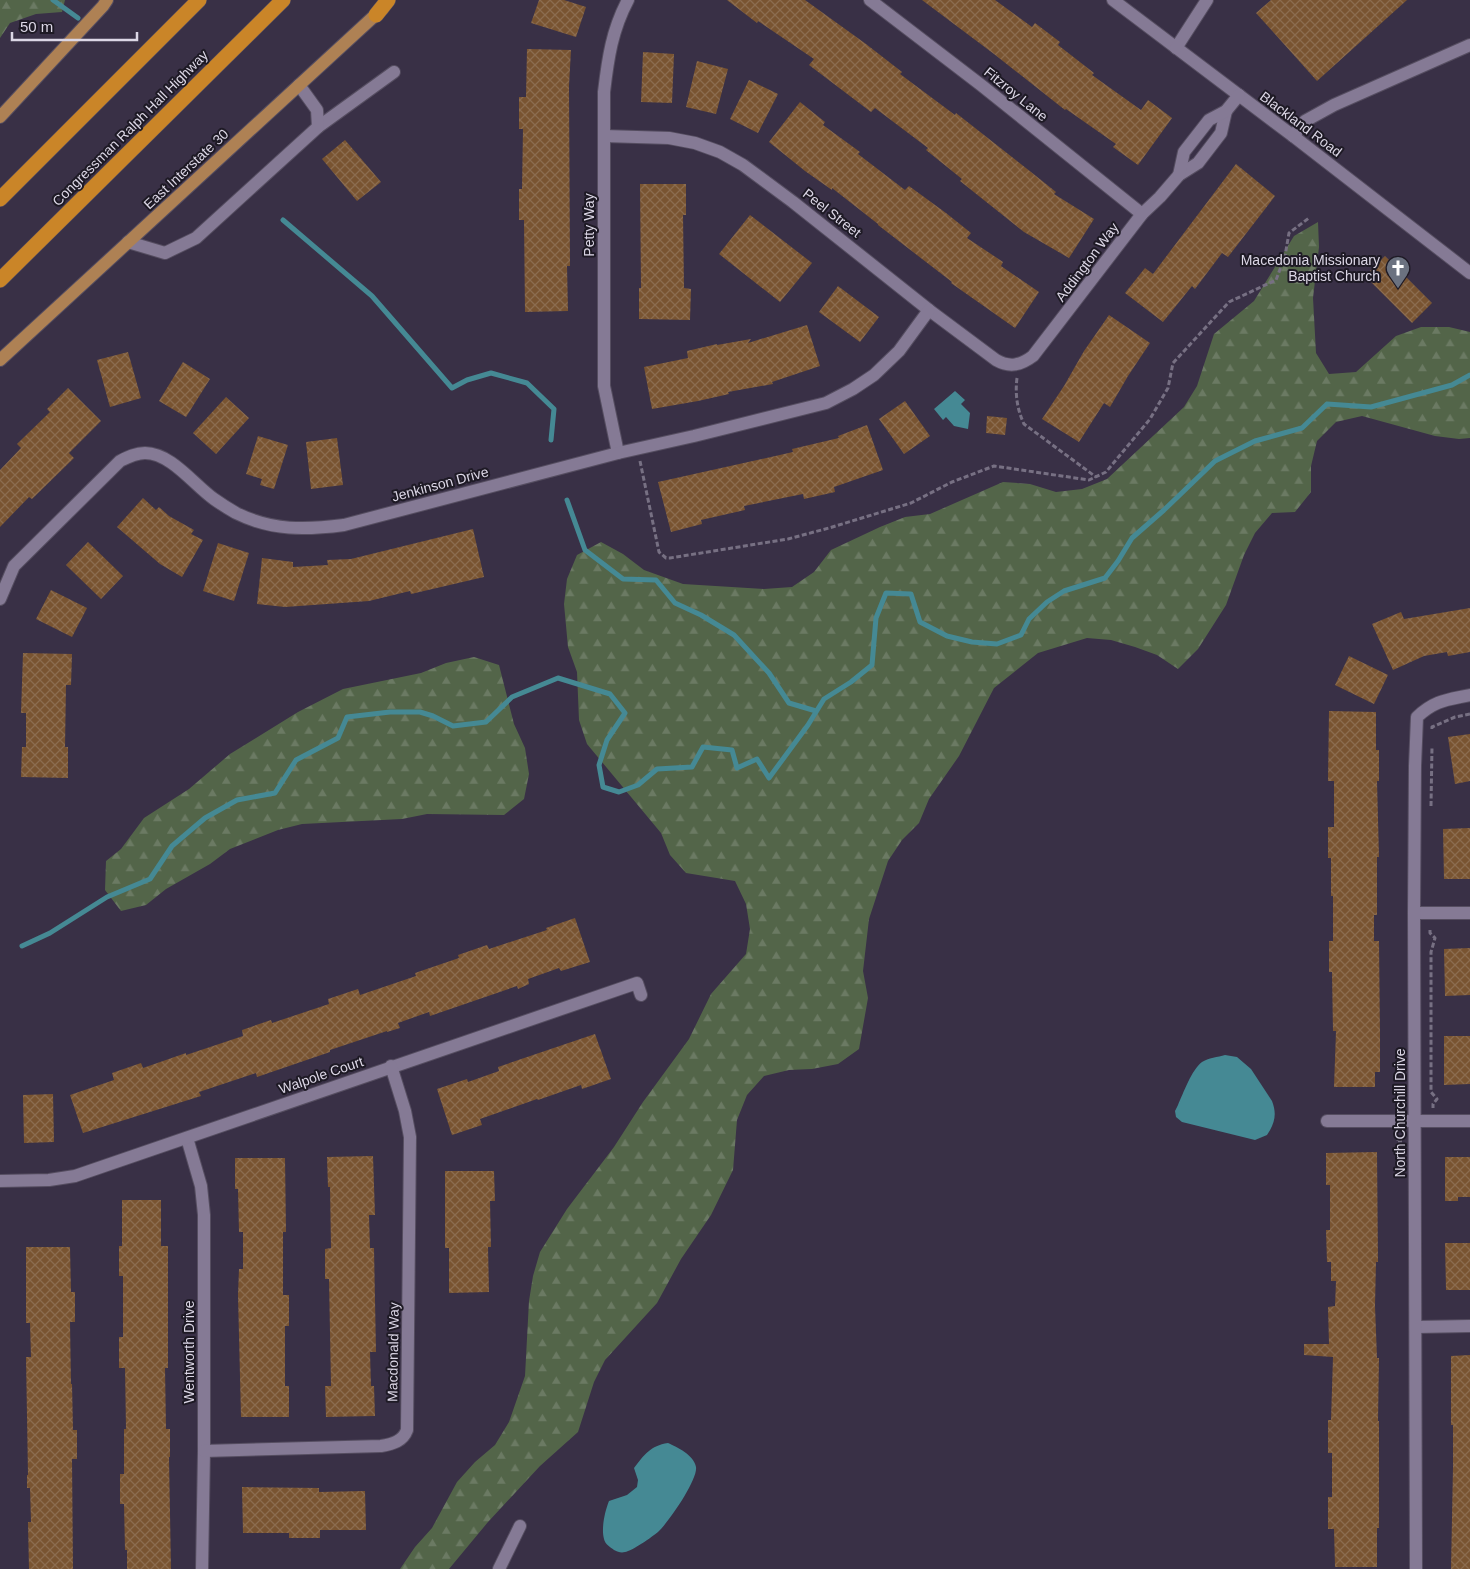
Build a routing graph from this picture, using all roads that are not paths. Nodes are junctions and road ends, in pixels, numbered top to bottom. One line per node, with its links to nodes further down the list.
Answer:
1 (107, 0): 15 (main road)
2 (199, 0): 19 (highway)
3 (283, 0): 23 (highway, Congressman Ralph Hall Highway)
4 (390, 0): 9 (highway)
5 (628, 0): 17 (street, Petty Way)
6 (870, 0): 20 (street, Fitzroy Lane)
7 (1113, 0): 11 (street, Blackland Road)
8 (1207, 0): 11 (street)
9 (376, 15): 13 (main road, East Interstate 30)
10 (1470, 45): 18 (street)
11 (1176, 48): 14 (street, Blackland Road)
12 (394, 72): 16 (street)
13 (299, 85): 16 (street); 21 (main road, East Interstate 30)
14 (1239, 96): 18 (street, Blackland Road); 20 (street, Addington Way)
15 (0, 117)
16 (318, 126): 21 (street)
17 (604, 136): 24 (street, Peel Street); 27 (street, Petty Way)
18 (1293, 136): 22 (street, Blackland Road)
19 (0, 199)
20 (1142, 214): 26 (street, Addington Way)
21 (128, 242): 25 (main road, East Interstate 30)
22 (1470, 273)
23 (0, 280)
24 (929, 310): 26 (street, Peel Street); 27 (street, Jenkinson Drive)
25 (0, 360)
26 (1018, 364)
27 (618, 453): 28 (street, Jenkinson Drive)
28 (0, 599)
29 (1470, 696): 31 (street, North Churchill Drive)
30 (1470, 913): 31 (street)
31 (1414, 914): 35 (street, North Churchill Drive)
32 (641, 995): 33 (street, Walpole Court)
33 (392, 1066): 37 (street, Walpole Court); 41 (street, Macdonald Way)
34 (1327, 1121): 35 (street)
35 (1415, 1121): 36 (street); 39 (street, North Churchill Drive)
36 (1470, 1121)
37 (187, 1138): 38 (street, Walpole Court); 41 (street, Wentworth Drive)
38 (0, 1181)
39 (1416, 1326): 40 (street); 45 (street, North Churchill Drive)
40 (1470, 1326)
41 (204, 1450): 43 (street, Wentworth Drive)
42 (520, 1526): 44 (street)
43 (202, 1569)
44 (499, 1569)
45 (1416, 1569)

